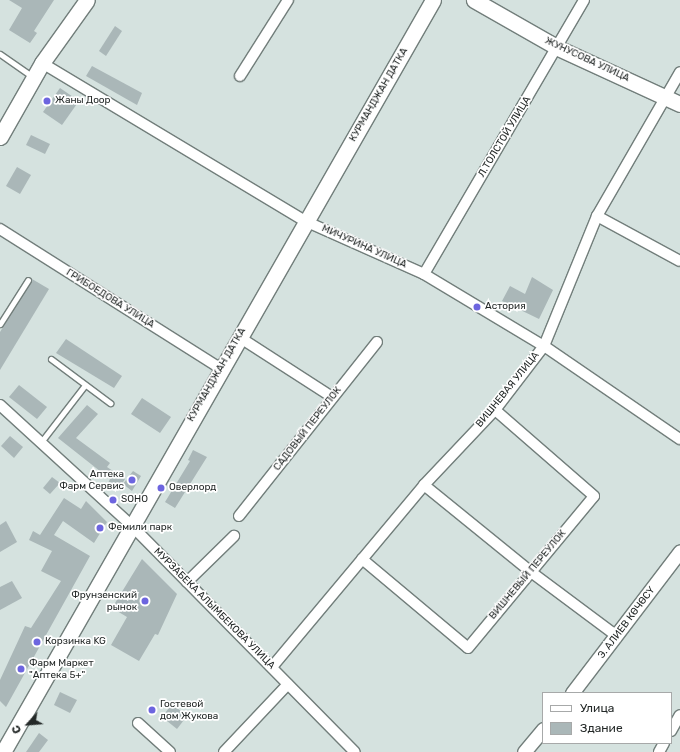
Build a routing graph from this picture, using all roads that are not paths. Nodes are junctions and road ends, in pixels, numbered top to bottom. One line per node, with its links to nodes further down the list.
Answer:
1 (87, 0): 8 (main road)
2 (288, 0): 10 (street)
3 (433, 0): 16 (main road, КУРМАНДЖАН ДАТКА)
4 (474, 0): 6 (main road, ЖУНУСОВА УЛИЦА)
5 (584, 0): 6 (street, Л.ТОЛСТОЙ УЛИЦА)
6 (558, 48): 12 (main road, ЖУНУСОВА УЛИЦА); 19 (street, Л.ТОЛСТОЙ УЛИЦА)
7 (0, 54): 11 (lane)
8 (42, 63): 11 (main road); 16 (street, МИЧУРИНА УЛИЦА)
9 (680, 72): 12 (street, ВИШНЕВАЯ УЛИЦА)
10 (240, 76)
11 (34, 77): 14 (main road)
12 (666, 96): 13 (main road, ЖУНУСОВА УЛИЦА); 15 (street, ВИШНЕВАЯ УЛИЦА)
13 (680, 104)
14 (0, 137)
15 (596, 216): 18 (street); 24 (street, ВИШНЕВАЯ УЛИЦА)
16 (305, 221): 19 (street, МИЧУРИНА УЛИЦА); 22 (main road, КУРМАНДЖАН ДАТКА)
17 (0, 229): 26 (street, ГРИБОЕДОВА УЛИЦА)
18 (680, 261)
19 (424, 274): 24 (street, МИЧУРИНА УЛИЦА)
20 (28, 280): 21 (lane)
21 (0, 324)
22 (239, 337): 26 (main road, КУРМАНДЖАН ДАТКА); 28 (street)
23 (376, 342): 28 (street, САДОВЫЙ ПЕРЕУЛОК)
24 (544, 346): 31 (street, ВИШНЕВАЯ УЛИЦА); 32 (street, МИЧУРИНА УЛИЦА)
25 (51, 359): 27 (lane)
26 (220, 368): 36 (main road, КУРМАНДЖАН ДАТКА)
27 (85, 385): 29 (lane); 33 (lane)
28 (332, 397): 35 (street, САДОВЫЙ ПЕРЕУЛОК)
29 (110, 403)
30 (0, 405): 33 (street, МУРЗАБЕКА АЛЫМБЕКОВА УЛИЦА)
31 (495, 410): 34 (street, ВИШНЕВАЯ УЛИЦА); 40 (street, ВИШНЕВЫЙ ПЕРЕУЛОК)
32 (680, 439)
33 (41, 442): 36 (street, МУРЗАБЕКА АЛЫМБЕКОВА УЛИЦА)
34 (424, 485): 39 (street, ВИШНЕВАЯ УЛИЦА); 40 (street)
35 (239, 516)
36 (132, 526): 41 (street, МУРЗАБЕКА АЛЫМБЕКОВА УЛИЦА); 50 (main road, КУРМАНДЖАН ДАТКА)
37 (234, 536): 41 (street)
38 (680, 551): 42 (street, Э. АЛИЕВ КӨЧӨСҮ)
39 (362, 559): 40 (street, ВИШНЕВЫЙ ПЕРЕУЛОК); 43 (street, ВИШНЕВАЯ УЛИЦА)
40 (531, 572): 42 (street)
41 (187, 582): 43 (street, МУРЗАБЕКА АЛЫМБЕКОВА УЛИЦА)
42 (617, 636): 45 (street, Э. АЛИЕВ КӨЧӨСҮ)
43 (272, 667): 44 (street, МУРЗАБЕКА АЛЫМБЕКОВА УЛИЦА)
44 (288, 684): 52 (street); 53 (street, МУРЗАБЕКА АЛЫМБЕКОВА УЛИЦА)
45 (573, 692)
46 (680, 715): 48 (street)
47 (138, 723): 51 (street)
48 (672, 728)
49 (542, 730): 54 (street)
50 (3, 752)
51 (170, 752)
52 (224, 752)
53 (355, 752)
54 (524, 752)

